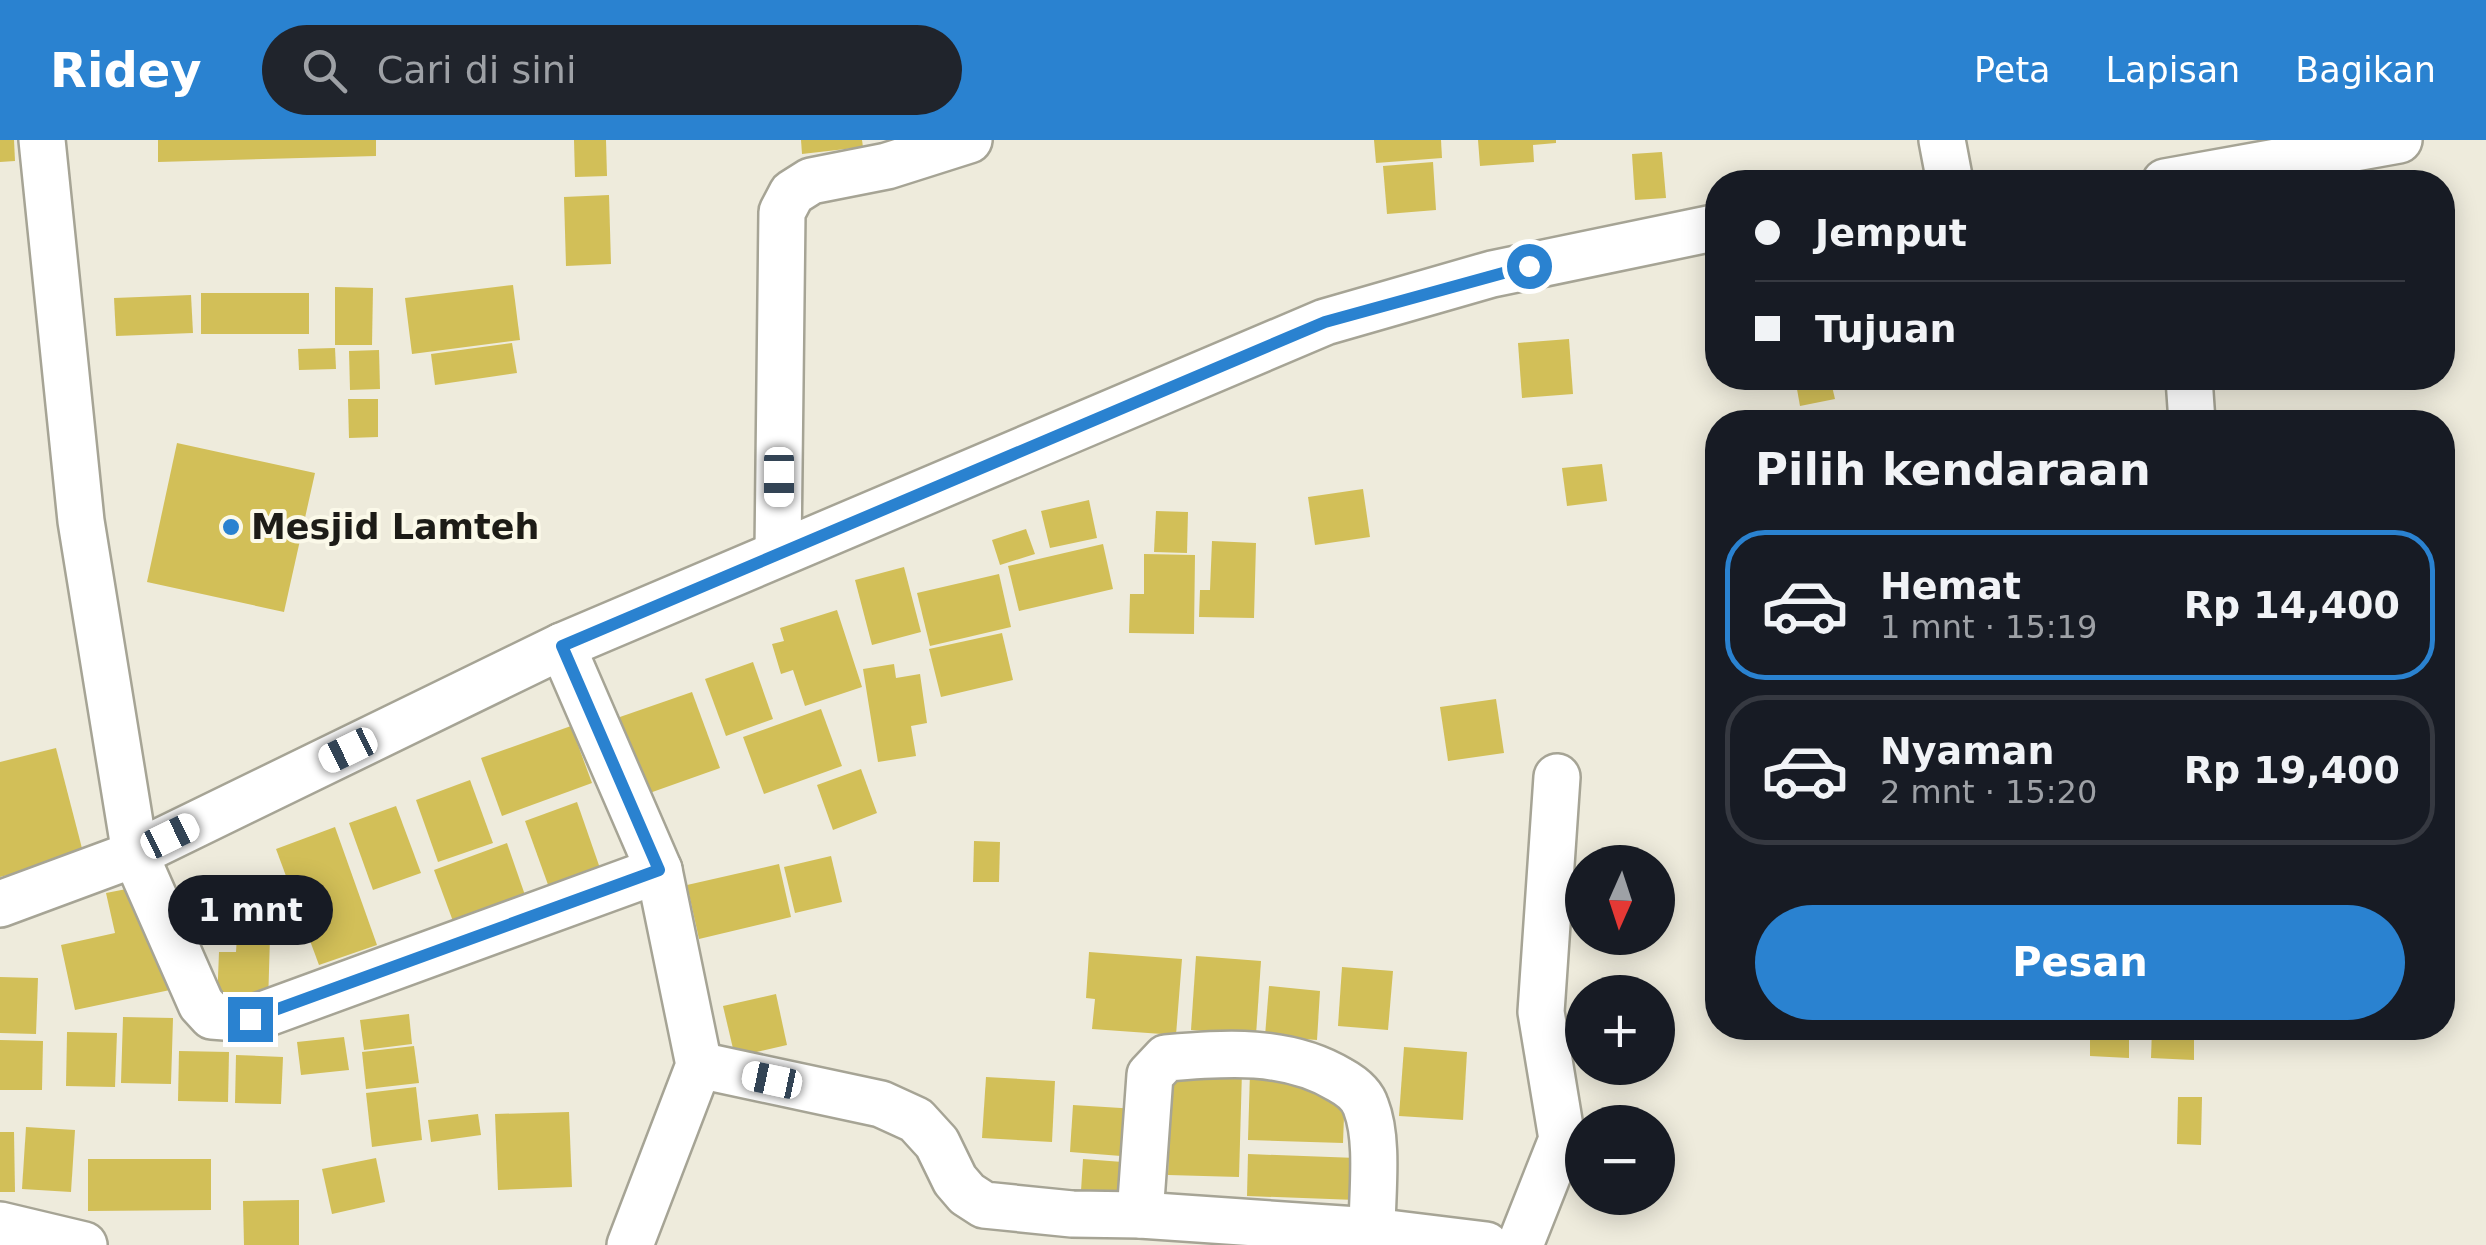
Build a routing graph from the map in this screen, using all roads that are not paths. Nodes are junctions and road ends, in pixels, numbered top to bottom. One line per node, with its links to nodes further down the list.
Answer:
1 (42, 140): 11 (street)
2 (970, 140): 8 (street)
3 (1942, 140): 5 (street)
4 (2398, 140): 6 (street)
5 (1948, 170)
6 (2239, 170)
7 (1705, 229): 8 (street)
8 (778, 552): 9 (street)
9 (562, 646): 11 (street); 12 (street)
10 (1557, 777): 22 (street)
11 (134, 854): 12 (street); 13 (street)
12 (659, 870): 14 (street)
13 (0, 904)
14 (699, 1065): 17 (street); 20 (street)
15 (1140, 1215): 17 (street); 18 (street); 18 (street)
16 (0, 1225): 19 (street)
17 (1072, 1230)
18 (1372, 1230): 21 (street)
19 (84, 1245)
20 (630, 1245)
21 (1486, 1245)
22 (1520, 1245)

